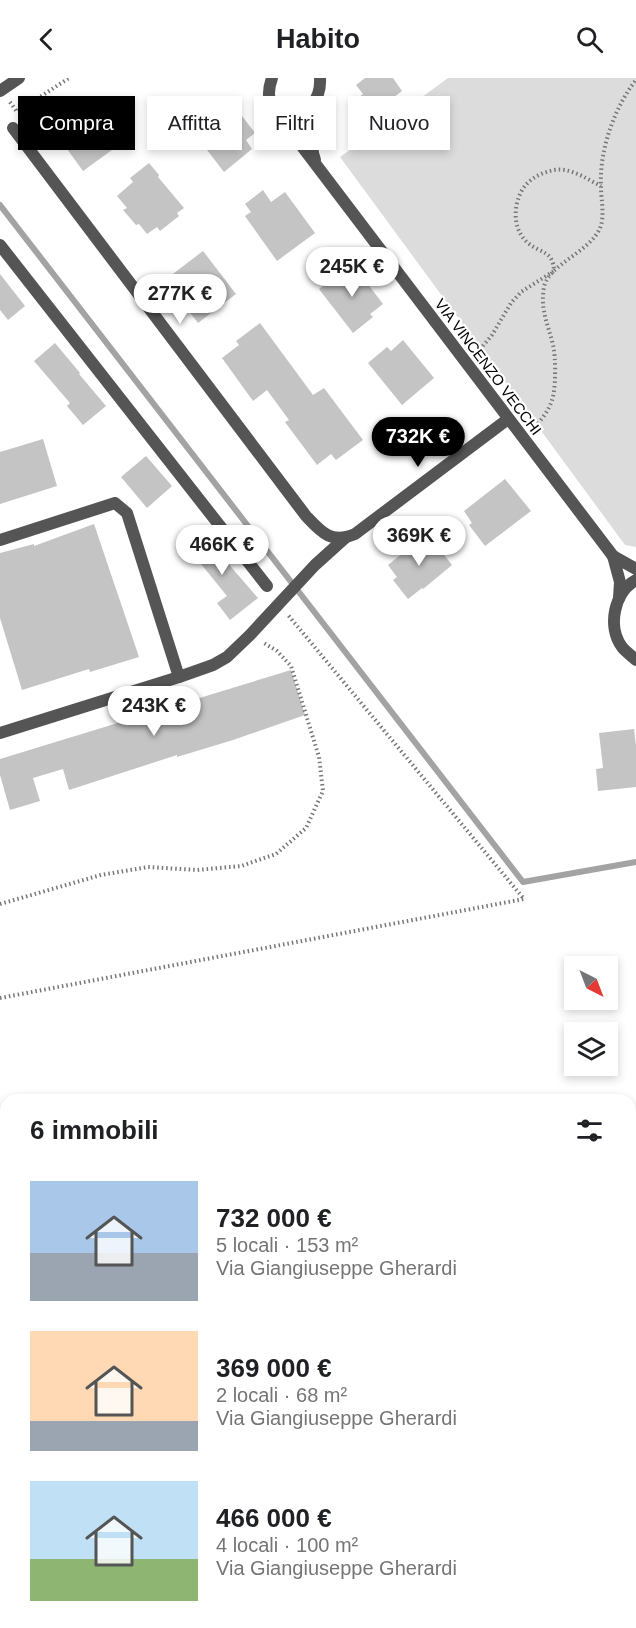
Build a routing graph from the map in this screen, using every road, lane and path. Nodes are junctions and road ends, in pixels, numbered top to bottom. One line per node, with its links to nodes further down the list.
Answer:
1 (19, 78): 6 (street)
2 (69, 78): 6 (path)
3 (272, 78): 7 (street)
4 (320, 78): 8 (street, VIA VINCENZO VECCHI)
5 (636, 80): 13 (path)
6 (1, 91)
7 (269, 96)
8 (318, 96)
9 (13, 128): 19 (street)
10 (304, 150): 12 (street, VIA VINCENZO VECCHI)
11 (311, 150): 12 (street, VIA VINCENZO VECCHI)
12 (317, 167): 16 (street, VIA VINCENZO VECCHI)
13 (601, 186): 15 (path); 15 (path)
14 (0, 245): 24 (street)
15 (554, 271): 16 (path); 18 (path)
16 (467, 365): 17 (street, VIA VINCENZO VECCHI)
17 (508, 419): 18 (street, VIA VINCENZO VECCHI); 19 (street)
18 (527, 434): 21 (street, VIA VINCENZO VECCHI)
19 (340, 538): 26 (street)
20 (0, 540): 29 (street)
21 (613, 556): 22 (street, VIA VINCENZO VECCHI); 25 (street, VIA VINCENZO VECCHI)
22 (636, 569)
23 (636, 580): 25 (street)
24 (267, 586)
25 (619, 598): 28 (street, VIA VINCENZO VECCHI)
26 (279, 604): 27 (street); 32 (path)
27 (250, 635): 29 (street); 31 (path)
28 (636, 660)
29 (179, 676): 30 (street)
30 (0, 733)
31 (0, 904)
32 (0, 998)

